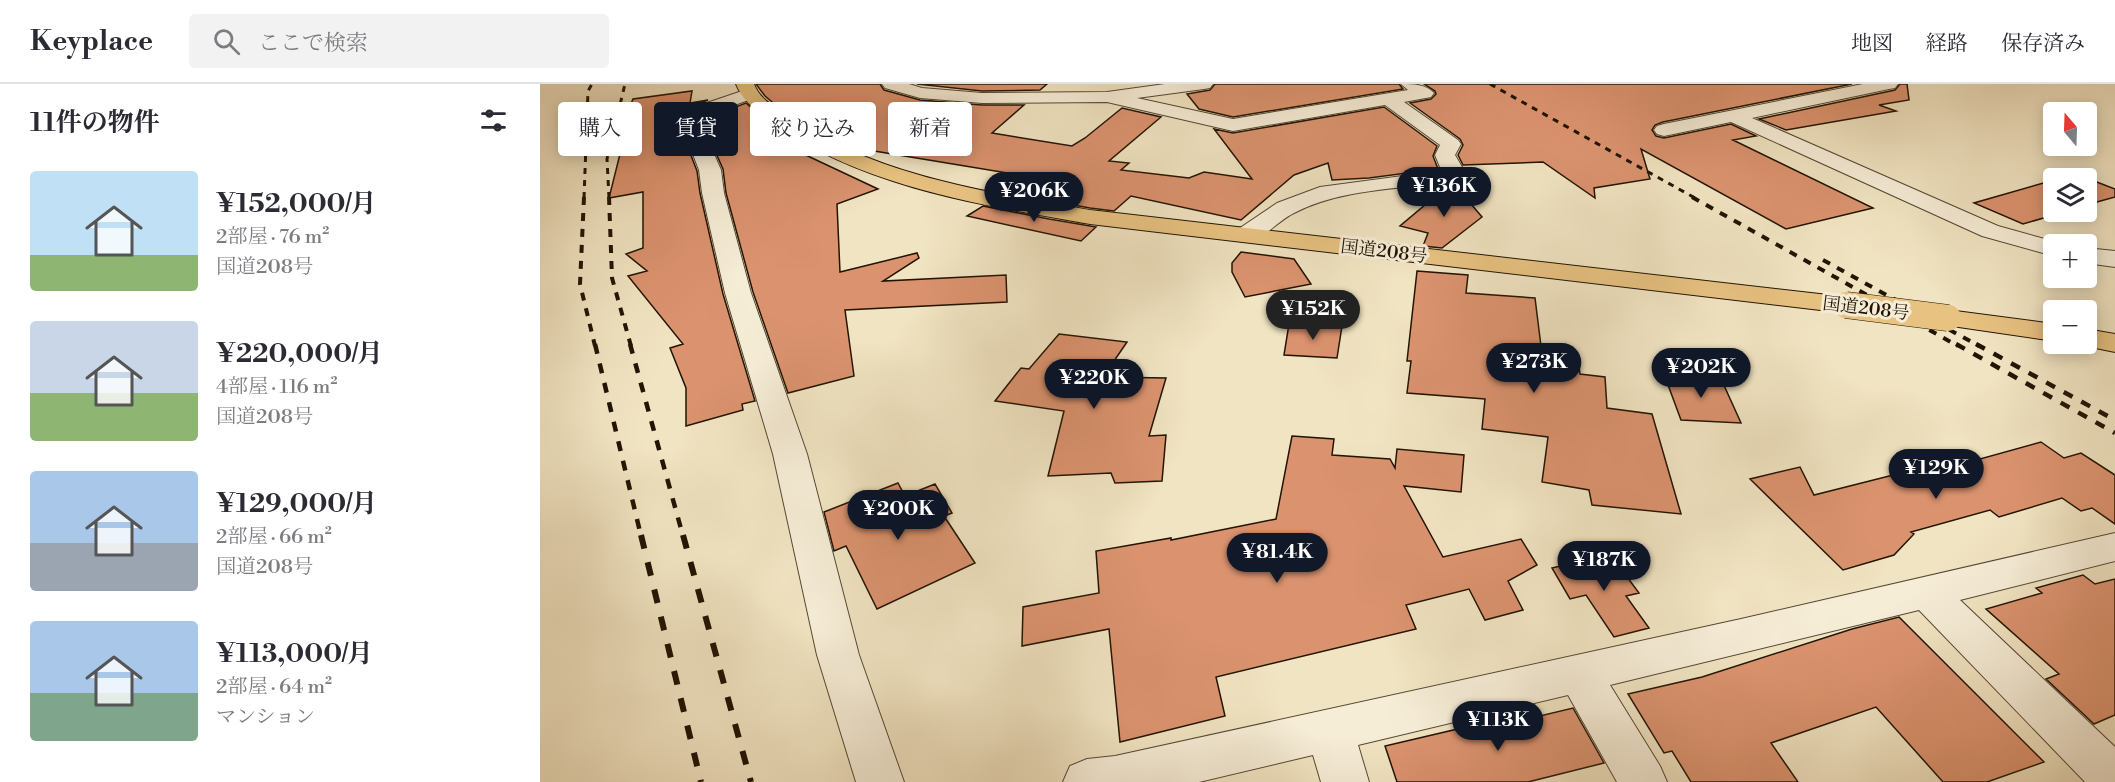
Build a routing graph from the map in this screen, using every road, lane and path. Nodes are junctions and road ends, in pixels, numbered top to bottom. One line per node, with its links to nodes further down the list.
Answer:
1 (891, 84): 6 (street)
2 (1204, 84): 6 (street)
3 (1410, 84): 7 (street)
4 (1889, 84): 8 (street)
5 (747, 89): 10 (highway, 国道208号); 22 (street)
6 (1107, 97): 7 (street)
7 (1388, 99): 10 (street)
8 (1735, 117): 9 (street); 11 (street)
9 (1664, 130)
10 (1246, 235): 14 (highway, 国道208号, bridge)
11 (2043, 246)
12 (2097, 257): 13 (street)
13 (2115, 259)
14 (2043, 331)
15 (2097, 340): 16 (highway)
16 (2115, 343)
17 (2115, 547): 18 (street)
18 (1927, 593): 19 (street); 21 (street)
19 (1579, 673): 20 (street); 25 (street)
20 (1330, 730): 23 (street); 24 (street)
21 (2115, 779)
22 (880, 782)
23 (1087, 782)
24 (1345, 782)
25 (1643, 782)

